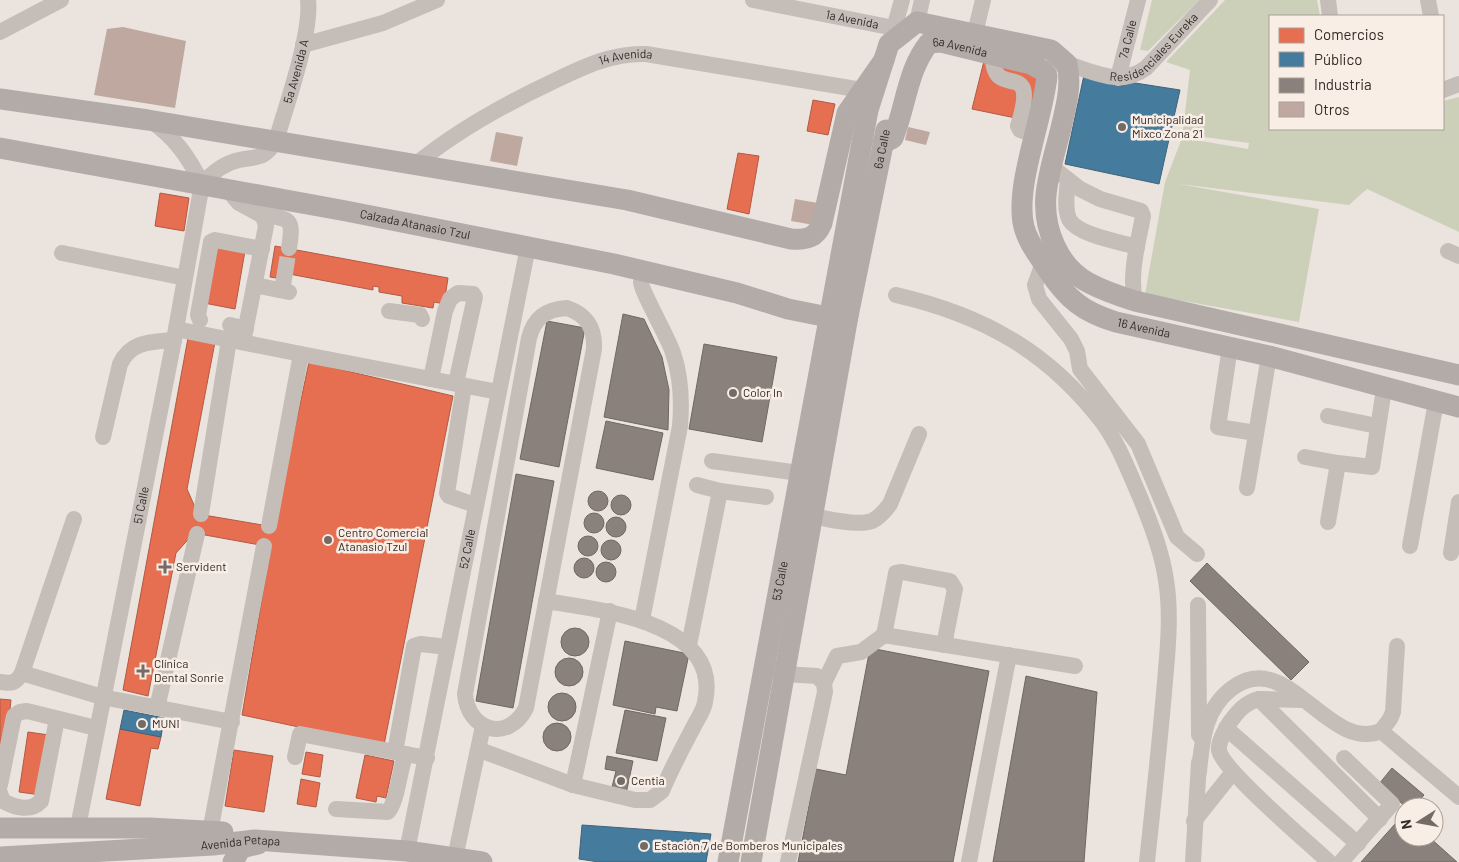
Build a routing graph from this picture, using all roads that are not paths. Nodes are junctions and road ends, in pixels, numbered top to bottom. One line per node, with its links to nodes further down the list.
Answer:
1 (61, 0): 15 (street)
2 (308, 0): 18 (street, 5a Avenida A)
3 (437, 0): 18 (street)
4 (753, 0): 17 (street, 1a Avenida)
5 (902, 0): 17 (street, 6a Calle)
6 (922, 0): 14 (street, 6a Calle)
7 (983, 0): 16 (street)
8 (1138, 0): 22 (street, 7a Calle)
9 (1210, 0): 22 (street, Residenciales Eureka)
10 (1328, 0): 12 (street)
11 (1428, 0): 13 (street)
12 (1330, 15)
13 (1431, 15)
14 (917, 22): 16 (main road, 6a Avenida); 17 (main road); 30 (main road, 6a Calle)
15 (0, 32)
16 (975, 33): 20 (main road, 6a Avenida)
17 (889, 44): 24 (main road); 45 (main road, 6a Calle)
18 (303, 45): 29 (street, 5a Avenida A)
19 (993, 56): 21 (main road, 6a Avenida); 28 (street); 30 (main road, 6a Avenida)
20 (1059, 57): 21 (street, Residenciales Eureka); 22 (street, Residenciales Eureka); 33 (main road, 16 Avenida)
21 (1037, 67): 28 (main road, 16 Avenida)
22 (1118, 78)
23 (1459, 84): 25 (street)
24 (862, 90): 32 (street, 14 Avenida); 32 (main road)
25 (1444, 90)
26 (0, 99): 27 (main road)
27 (148, 120): 29 (main road); 34 (street)
28 (1035, 135): 42 (main road, 16 Avenida)
29 (276, 141): 32 (main road); 34 (street)
30 (883, 143): 45 (main road, 6a Calle)
31 (0, 148): 34 (main road, Calzada Atanasio Tzul)
32 (414, 166)
33 (1060, 173): 38 (street); 38 (street); 49 (main road, 16 Avenida)
34 (202, 184): 35 (main road, Calzada Atanasio Tzul); 46 (street, 51 Calle)
35 (227, 189): 36 (street); 37 (main road, Calzada Atanasio Tzul)
36 (267, 215): 39 (street); 40 (street); 47 (street)
37 (528, 247): 43 (main road, Calzada Atanasio Tzul); 65 (street, 52 Calle)
38 (1137, 247): 49 (street)
39 (289, 248)
40 (262, 249): 47 (street); 54 (street)
41 (62, 253): 46 (street)
42 (1044, 263): 57 (main road, 16 Avenida); 92 (street)
43 (645, 271): 51 (main road, Calzada Atanasio Tzul); 96 (street)
44 (285, 273): 47 (street)
45 (846, 274): 50 (main road, 6a Calle)
46 (185, 278): 56 (street, 51 Calle)
47 (259, 286): 55 (street)
48 (896, 295): 152 (street)
49 (1135, 301): 60 (main road, 16 Avenida)
50 (840, 308): 51 (main road, Calzada Atanasio Tzul); 63 (main road, 53 Calle); 84 (main road, 53 Calle)
51 (788, 309): 63 (main road)
52 (389, 311): 53 (street)
53 (422, 319)
54 (200, 320)
55 (237, 334): 56 (street); 58 (street); 83 (street)
56 (175, 335): 72 (street); 109 (street, 51 Calle)
57 (1230, 347): 59 (main road, 16 Avenida); 70 (street)
58 (301, 354): 61 (street); 87 (street)
59 (1269, 356): 64 (main road, 16 Avenida); 70 (street)
60 (1459, 375)
61 (431, 379): 62 (street); 62 (street)
62 (460, 384): 65 (street); 82 (street)
63 (815, 389): 76 (main road, 53 Calle)
64 (1384, 389): 66 (main road, 16 Avenida); 69 (street)
65 (498, 392): 82 (street, 52 Calle)
66 (1436, 402): 67 (main road, 16 Avenida); 90 (street)
67 (1459, 407)
68 (1328, 416): 69 (street)
69 (1377, 426): 75 (street)
70 (1256, 433): 78 (street)
71 (919, 434): 84 (street)
72 (103, 437)
73 (1305, 457): 75 (street)
74 (712, 461): 76 (street)
75 (1338, 463): 86 (street)
76 (800, 473): 84 (main road, 53 Calle)
77 (697, 485): 79 (street)
78 (1247, 488)
79 (720, 491): 80 (street); 98 (street)
80 (766, 497)
81 (1459, 502): 91 (street)
82 (475, 504): 101 (street, 52 Calle)
83 (201, 514)
84 (802, 514): 103 (main road, 53 Calle); 106 (main road, 53 Calle)
85 (74, 519): 105 (street)
86 (1328, 522)
87 (269, 526)
88 (197, 534): 112 (street)
89 (264, 546): 114 (street)
90 (1410, 546)
91 (1451, 553)
92 (1198, 554)
93 (546, 601): 95 (street); 116 (street); 116 (street)
94 (1198, 605): 125 (street)
95 (610, 611): 96 (street); 128 (street)
96 (642, 620): 98 (street)
97 (884, 635): 99 (street); 99 (street); 108 (street)
98 (689, 645): 128 (street)
99 (944, 645): 102 (street)
100 (1397, 646): 118 (street)
101 (447, 647): 120 (street); 123 (street, 52 Calle)
102 (1009, 655): 104 (street); 151 (street)
103 (764, 666): 106 (street); 148 (main road, 53 Calle)
104 (1075, 666)
105 (22, 673): 107 (street); 109 (street)
106 (784, 674): 108 (street); 149 (main road, 53 Calle)
107 (0, 682)
108 (824, 683): 150 (street)
109 (102, 697): 112 (street); 115 (street, 51 Calle)
110 (1259, 699): 111 (street); 117 (street); 133 (street)
111 (1306, 700): 118 (street); 125 (street)
112 (157, 708): 114 (street)
113 (57, 718): 115 (street); 127 (street); 132 (street)
114 (232, 722): 137 (street)
115 (96, 728): 135 (street, 51 Calle)
116 (490, 728): 119 (street); 122 (street)
117 (1226, 728): 126 (street); 141 (street)
118 (1381, 731): 130 (street)
119 (480, 750): 122 (street); 145 (street)
120 (401, 753): 121 (street); 123 (street); 131 (street)
121 (295, 757)
122 (499, 757): 128 (street)
123 (427, 758): 143 (street, 52 Calle)
124 (1344, 758): 133 (street)
125 (1199, 772): 134 (street)
126 (1233, 772): 134 (street); 154 (street)
127 (0, 785)
128 (573, 785)
129 (0, 793): 132 (street)
130 (1459, 797)
131 (336, 809)
132 (26, 818): 135 (main road); 136 (main road)
133 (1380, 819): 141 (street)
134 (1194, 821): 153 (street)
135 (78, 827): 137 (main road)
136 (0, 828)
137 (210, 832): 138 (main road)
138 (254, 840): 139 (main road, Avenida Petapa); 144 (main road, Avenida Petapa)
139 (286, 842): 143 (main road, Avenida Petapa); 146 (main road)
140 (0, 843): 142 (main road)
141 (1358, 844): 155 (street)
142 (54, 849)
143 (406, 851): 145 (main road, Avenida Petapa)
144 (0, 857)
145 (442, 858): 147 (main road, Avenida Petapa)
146 (233, 862)
147 (482, 862)
148 (728, 862)
149 (751, 862)
150 (788, 862)
151 (969, 862)
152 (1147, 862)
153 (1192, 862)
154 (1329, 862)
155 (1341, 862)

